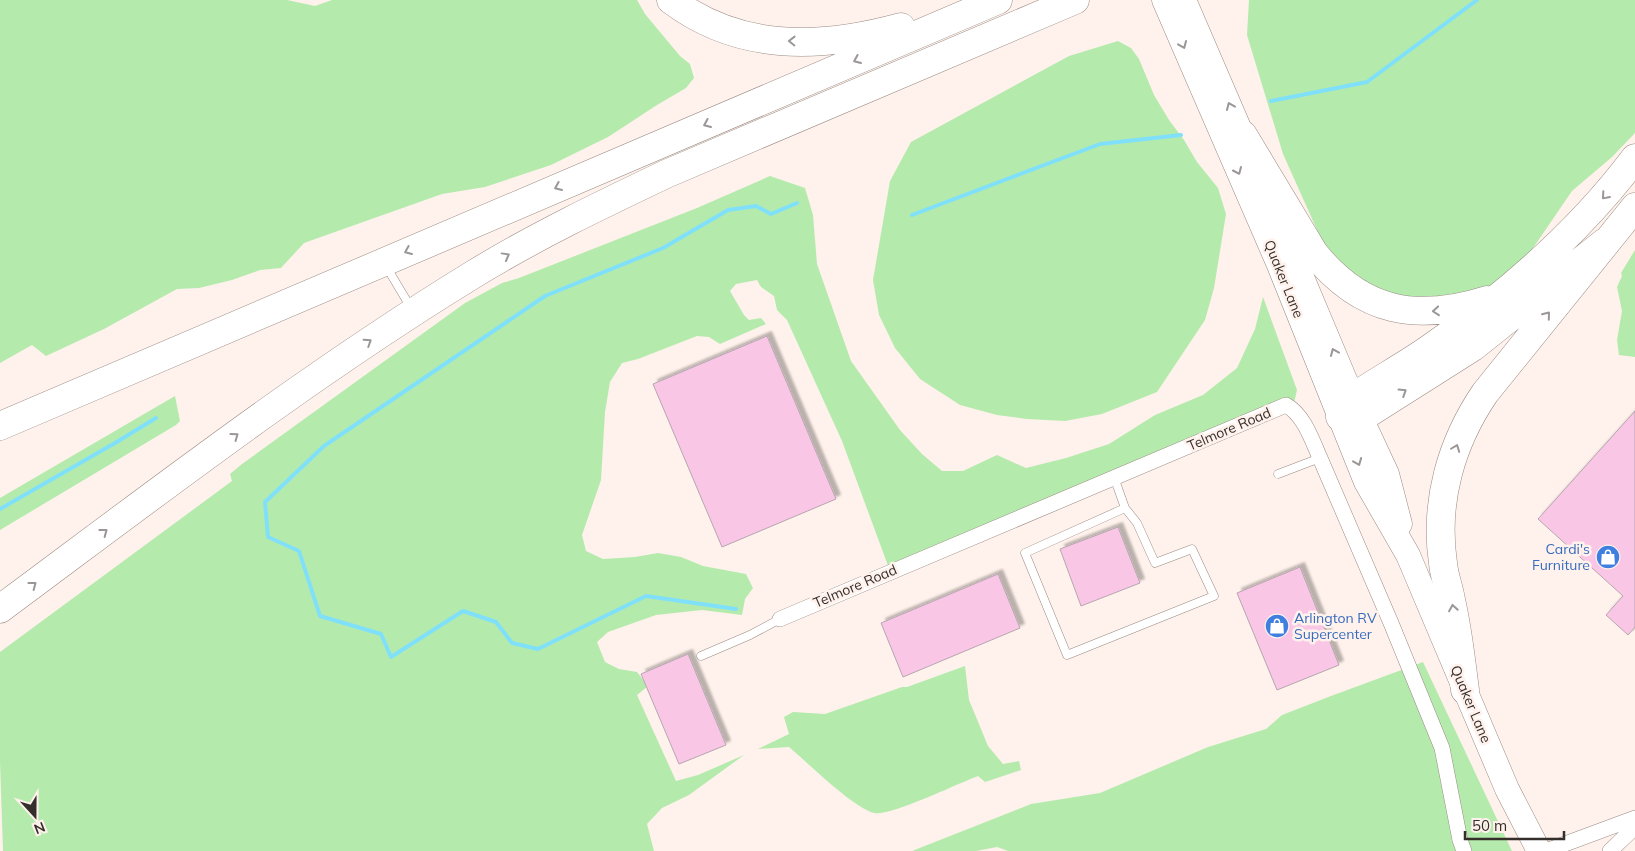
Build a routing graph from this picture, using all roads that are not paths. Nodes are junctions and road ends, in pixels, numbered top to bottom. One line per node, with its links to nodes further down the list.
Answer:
1 (671, 0): 2 (highway, one-way to 1)
2 (975, 0)
3 (998, 0): 11 (highway, one-way to 11)
4 (1075, 0): 13 (highway, one-way to 4)
5 (1164, 0): 14 (main road, Quaker Lane, one-way to 14)
6 (1184, 0): 7 (main road, Quaker Lane, one-way to 6)
7 (1242, 135): 12 (highway, one-way to 7); 14 (main road, Quaker Lane, one-way to 7)
8 (1635, 158): 12 (highway, one-way to 12)
9 (1635, 207): 10 (highway)
10 (1605, 242): 14 (highway, one-way to 10); 23 (highway, one-way to 10)
11 (383, 261): 13 (lane); 15 (highway)
12 (1501, 296): 14 (highway)
13 (413, 312): 20 (highway, one-way to 13)
14 (1352, 411): 23 (main road, Quaker Lane)
15 (0, 426)
16 (1320, 458): 17 (lane); 18 (street, Telmore Road); 26 (street, Telmore Road)
17 (1278, 474)
18 (1114, 477): 19 (lane); 21 (street, Telmore Road)
19 (1125, 508): 19 (lane)
20 (0, 609)
21 (780, 619): 22 (lane)
22 (702, 656)
23 (1466, 690): 27 (main road, Quaker Lane)
24 (1635, 818): 28 (street)
25 (1635, 827): 29 (street)
26 (1464, 851)
27 (1539, 851)
28 (1546, 851)
29 (1610, 851)

